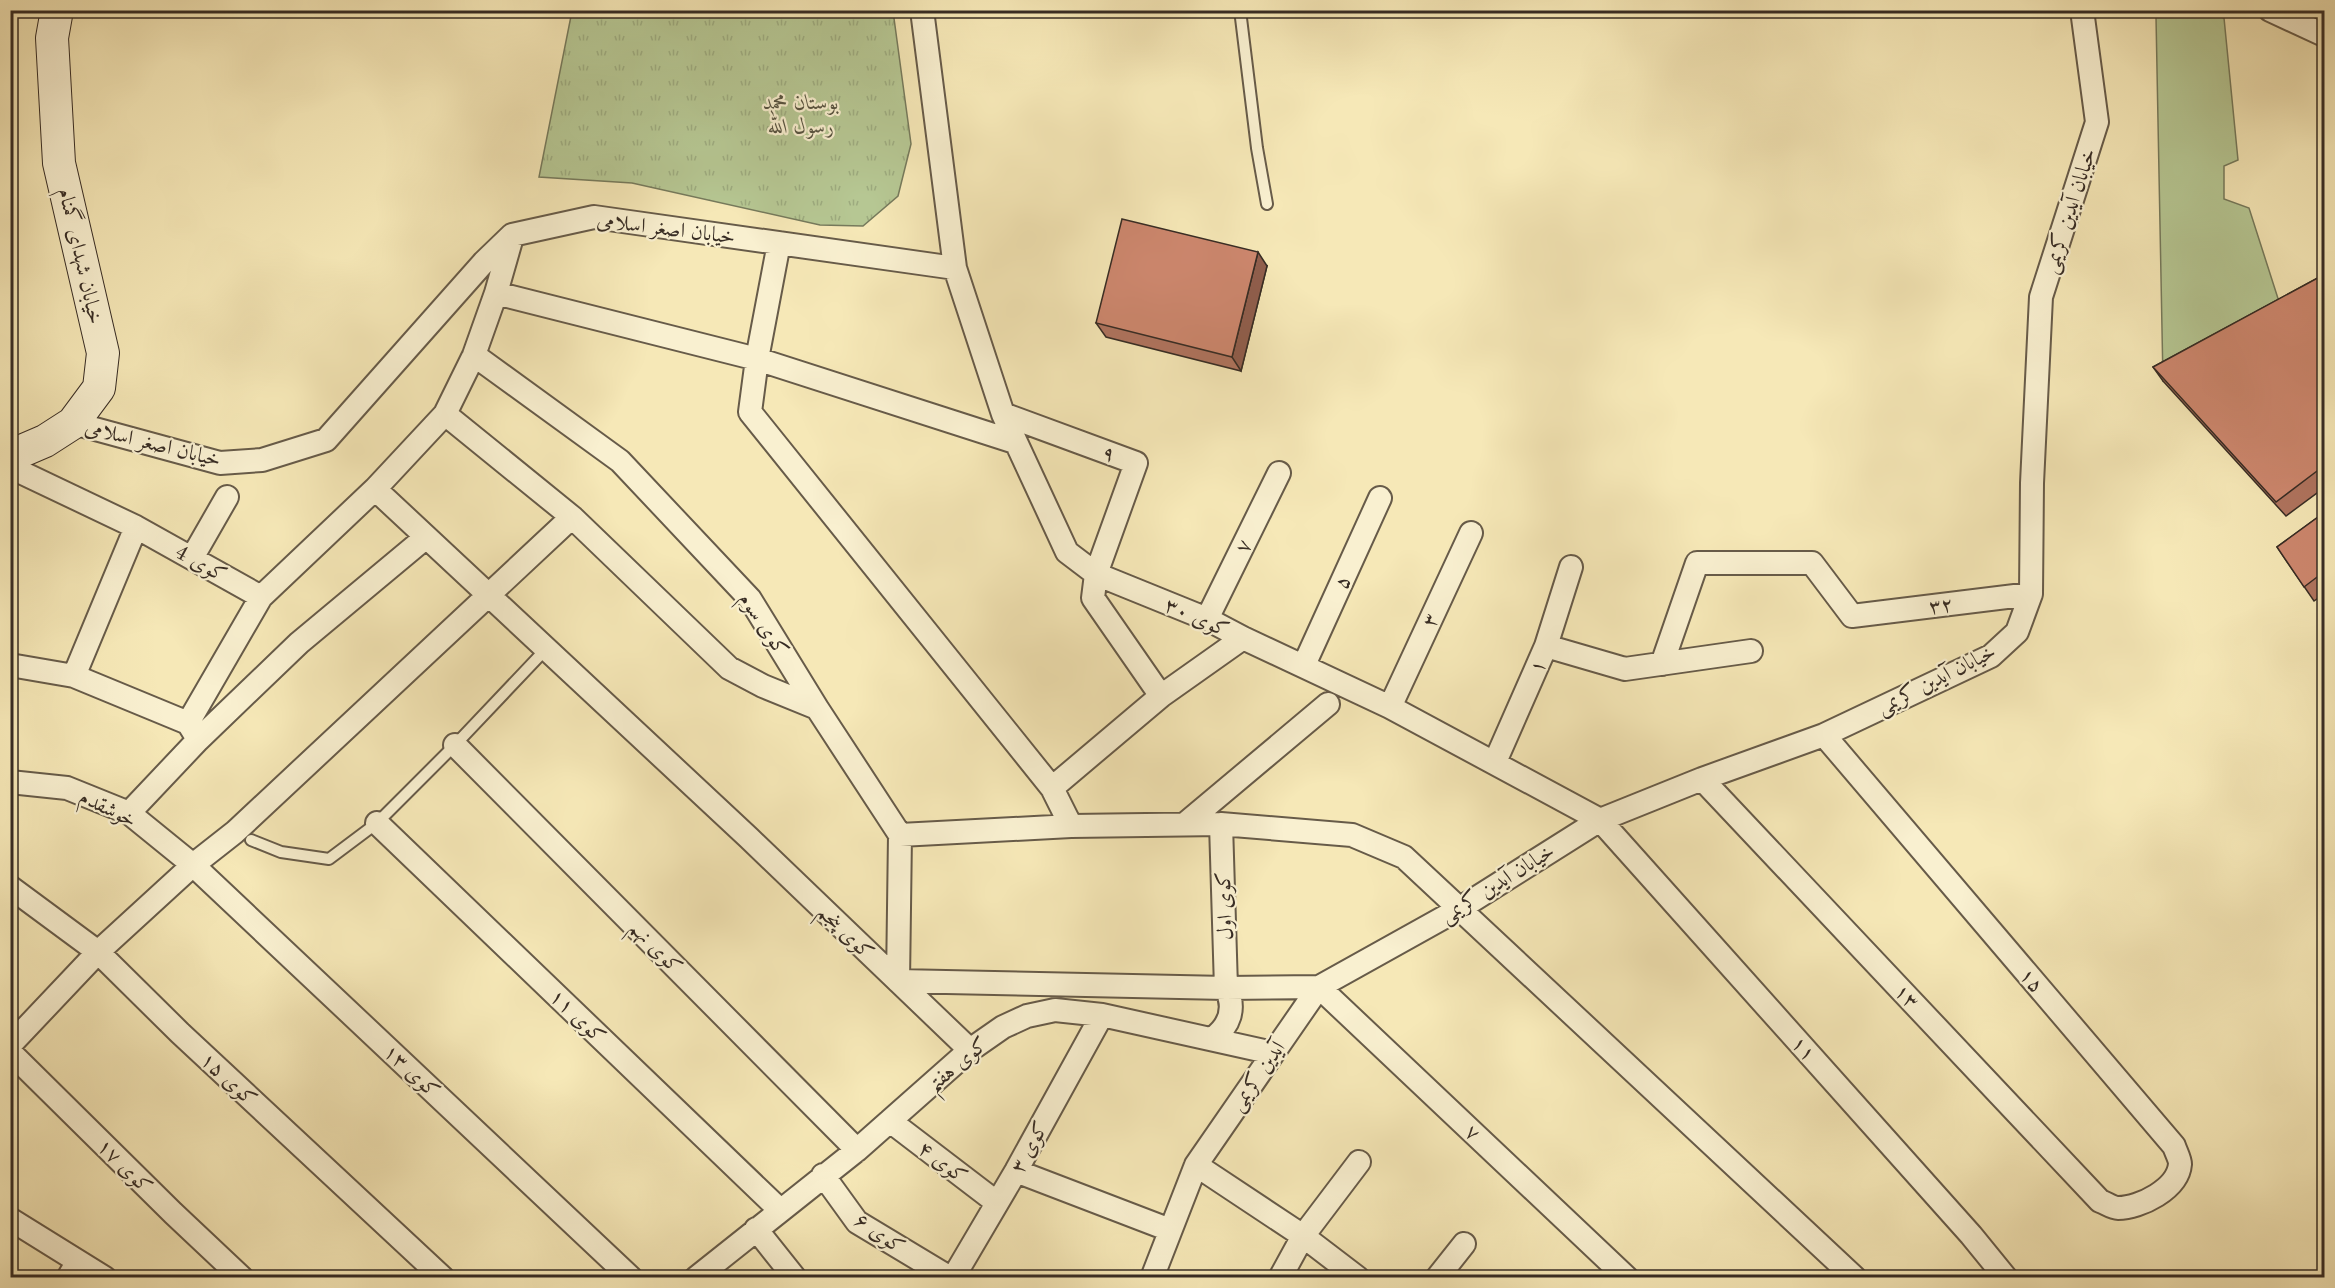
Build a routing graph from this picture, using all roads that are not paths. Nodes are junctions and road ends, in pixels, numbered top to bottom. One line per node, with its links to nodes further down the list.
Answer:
1 (57, 10): 16 (street, خیابان شهدای گمنام)
2 (922, 10): 10 (street)
3 (1240, 10): 7 (lane)
4 (2082, 10): 32 (street, خیابان آیدین کریمی)
5 (2270, 10): 6 (street)
6 (2325, 35)
7 (1267, 204)
8 (512, 236): 9 (street, خیابان اصغر اسلامی); 11 (street); 16 (street, خیابان اصغر اسلامی)
9 (779, 243): 10 (street, خیابان اصغر اسلامی); 13 (street)
10 (955, 268): 15 (street, کوی ۳۰)
11 (496, 293): 12 (street); 13 (street)
12 (474, 355): 14 (street); 46 (street, کوی سوم)
13 (756, 358): 17 (street); 53 (street)
14 (445, 414): 21 (street); 24 (street)
15 (1003, 414): 17 (street, کوی ۳۰); 30 (street, ۹)
16 (73, 423): 18 (street, خیابان شهدای گمنام)
17 (1015, 442): 30 (street, کوی ۳۰)
18 (10, 456)
19 (10, 467): 25 (street, کوی 4)
20 (1279, 473): 34 (street, ۷)
21 (375, 489): 27 (street, کوی پنجم); 33 (street)
22 (227, 497): 28 (street)
23 (1380, 498): 40 (street, ۵)
24 (572, 517): 31 (street); 46 (street)
25 (136, 527): 28 (street, کوی 4); 42 (street)
26 (1471, 533): 45 (street, ۳)
27 (425, 538): 31 (street, کوی پنجم); 47 (street)
28 (192, 558): 33 (street, کوی 4)
29 (1571, 567): 36 (street, ۱)
30 (1096, 574): 34 (street, کوی ۳۰); 43 (street)
31 (488, 594): 37 (street, کوی پنجم); 62 (street)
32 (2031, 594): 39 (street, ۳۲); 48 (street, خیابان آیدین کریمی)
33 (261, 597): 47 (street)
34 (1207, 619): 35 (street, کوی ۳۰)
35 (1243, 638): 40 (street, کوی ۳۰); 43 (street)
36 (1546, 646): 39 (street); 50 (street, ۱)
37 (546, 649): 49 (lane); 66 (street, کوی پنجم)
38 (1751, 651): 39 (street)
39 (1662, 664)
40 (1304, 665): 45 (street, کوی ۳۰)
41 (10, 666): 42 (street)
42 (75, 676): 47 (street)
43 (1161, 696): 53 (street)
44 (1328, 704): 57 (street)
45 (1390, 707): 50 (street, کوی ۳۰)
46 (817, 708): 60 (street, کوی سوم)
47 (193, 731): 54 (street)
48 (1824, 735): 51 (street, خیابان آیدین کریمی); 84 (street, ۱۵)
49 (455, 745): 56 (lane); 78 (street, کوی نهم)
50 (1495, 762): 55 (street, کوی ۳۰)
51 (1702, 779): 55 (street, خیابان آیدین کریمی); 84 (street, ۱۳)
52 (10, 782): 54 (street, خوشقدم)
53 (1052, 788): 59 (street)
54 (129, 813): 62 (street, خوشقدم)
55 (1600, 820): 64 (street, خیابان آیدین کریمی); 106 (street, ۱۱)
56 (377, 823): 61 (lane); 85 (street, کوی ۱۱)
57 (1185, 824): 58 (street); 59 (street)
58 (1221, 824): 64 (street); 69 (street, کوی اول)
59 (1071, 826): 60 (street)
60 (900, 835): 66 (street)
61 (251, 840)
62 (193, 865): 65 (street); 96 (street, کوی ۱۳)
63 (10, 887): 65 (street, کوی ۱۵)
64 (1459, 909): 68 (street, خیابان آیدین کریمی); 105 (street)
65 (98, 952): 73 (street); 95 (street, کوی ۱۵)
66 (898, 981): 67 (street); 71 (street, کوی پنجم)
67 (958, 982): 69 (street); 71 (street)
68 (1319, 987): 69 (street); 76 (street, آیدین کریمی); 104 (street, ۷)
69 (1226, 988): 72 (street, کوی اول)
70 (1102, 1015): 72 (street, کوی هفتم); 74 (street, کوی هفتم); 81 (street, کوی ۳)
71 (944, 1024): 74 (street, کوی پنجم)
72 (1212, 1039): 76 (street, کوی هفتم)
73 (10, 1046)
74 (970, 1050): 77 (street, کوی هفتم)
75 (10, 1052): 94 (street, کوی ۱۷)
76 (1273, 1053): 80 (street, آیدین کریمی)
77 (890, 1121): 78 (street, کوی هفتم); 83 (street, کوی ۴)
78 (857, 1150): 82 (street, کوی هفتم)
79 (1359, 1162): 89 (street)
80 (1196, 1165): 88 (street, آیدین کریمی); 89 (street)
81 (1016, 1171): 83 (street, کوی ۳); 88 (street)
82 (824, 1175): 85 (street, کوی هفتم); 99 (street, کوی ۶)
83 (996, 1202): 99 (street, کوی ۳)
84 (2116, 1209)
85 (780, 1210): 87 (street, کوی هفتم)
86 (10, 1219): 91 (street)
87 (756, 1229): 97 (street, کوی هفتم); 98 (street)
88 (1170, 1230): 100 (street, آیدین کریمی)
89 (1303, 1236): 101 (street); 102 (street)
90 (1464, 1244): 103 (street)
91 (73, 1258): 92 (lane); 93 (street)
92 (61, 1278)
93 (105, 1278)
94 (242, 1278)
95 (443, 1278)
96 (631, 1278)
97 (696, 1278)
98 (795, 1278)
99 (951, 1278)
100 (1152, 1278)
101 (1280, 1278)
102 (1358, 1278)
103 (1437, 1278)
104 (1627, 1278)
105 (1855, 1278)
106 (2006, 1278)

